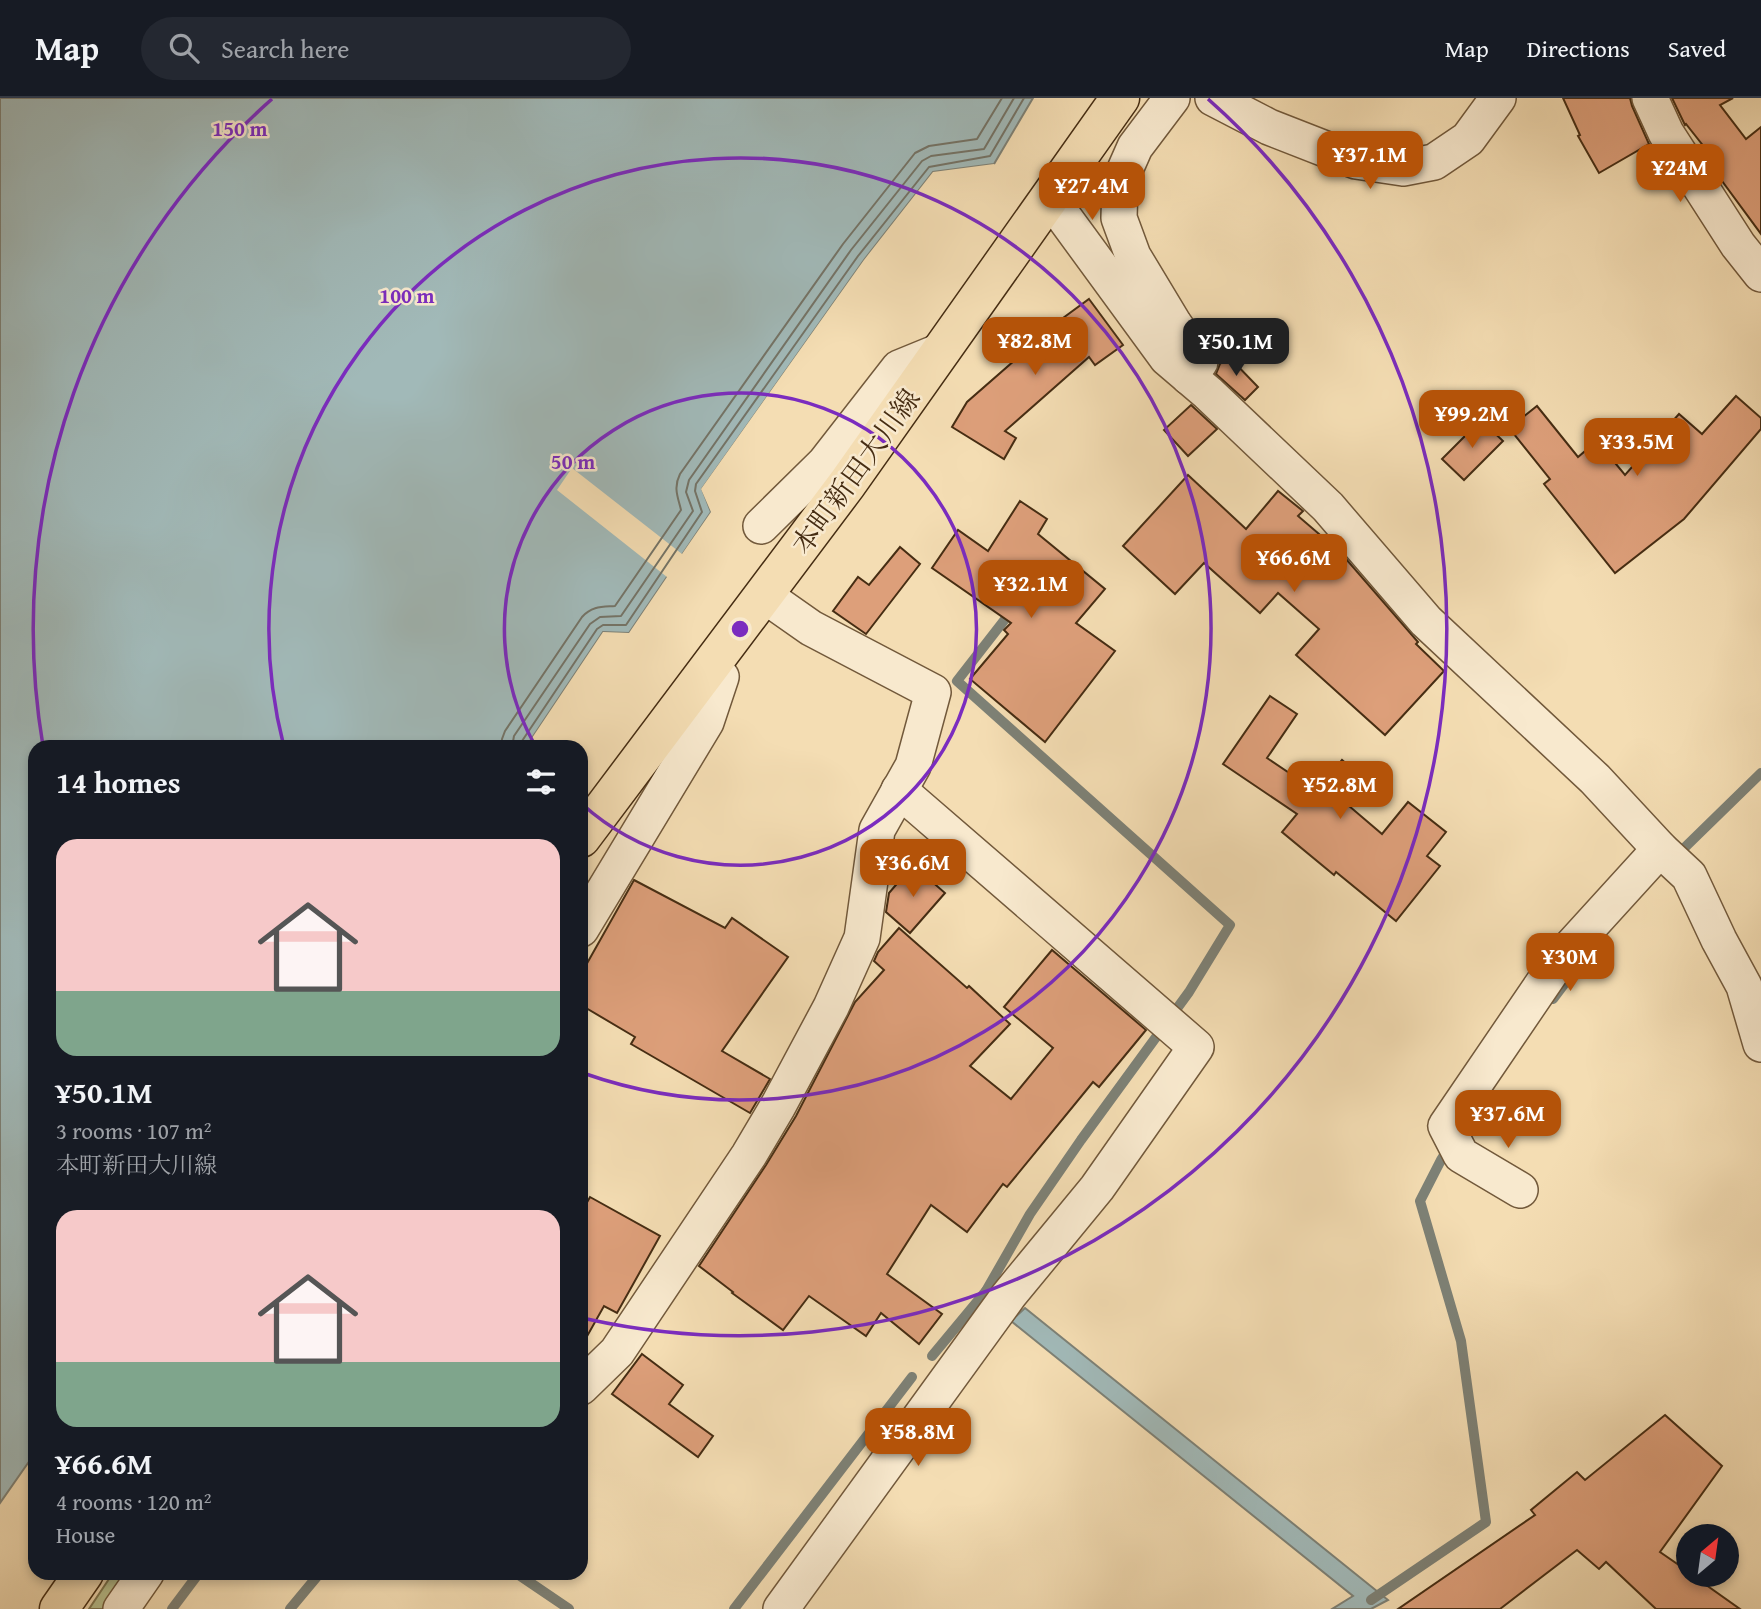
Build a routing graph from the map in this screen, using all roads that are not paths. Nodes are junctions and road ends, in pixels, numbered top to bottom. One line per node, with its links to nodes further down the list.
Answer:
1 (1120, 98): 6 (main road, 本町新田大川線)
2 (1172, 98): 9 (street)
3 (1213, 98): 4 (street)
4 (1498, 98)
5 (1650, 98): 7 (street)
6 (1050, 198): 8 (main road, 本町新田大川線); 9 (street)
7 (1761, 274)
8 (943, 350): 10 (street); 11 (main road, 本町新田大川線)
9 (1189, 377): 15 (street)
10 (761, 526)
11 (764, 595): 12 (main road, 本町新田大川線); 13 (street)
12 (711, 664): 14 (main road, 本町新田大川線); 16 (street)
13 (899, 790): 19 (street); 24 (street)
14 (588, 829)
15 (1669, 857): 17 (street); 18 (street)
16 (588, 917)
17 (1761, 1044)
18 (1520, 1190)
19 (588, 1380)
20 (79, 1580): 22 (main road)
21 (141, 1580): 23 (street)
22 (59, 1609)
23 (121, 1609)
24 (781, 1609)

